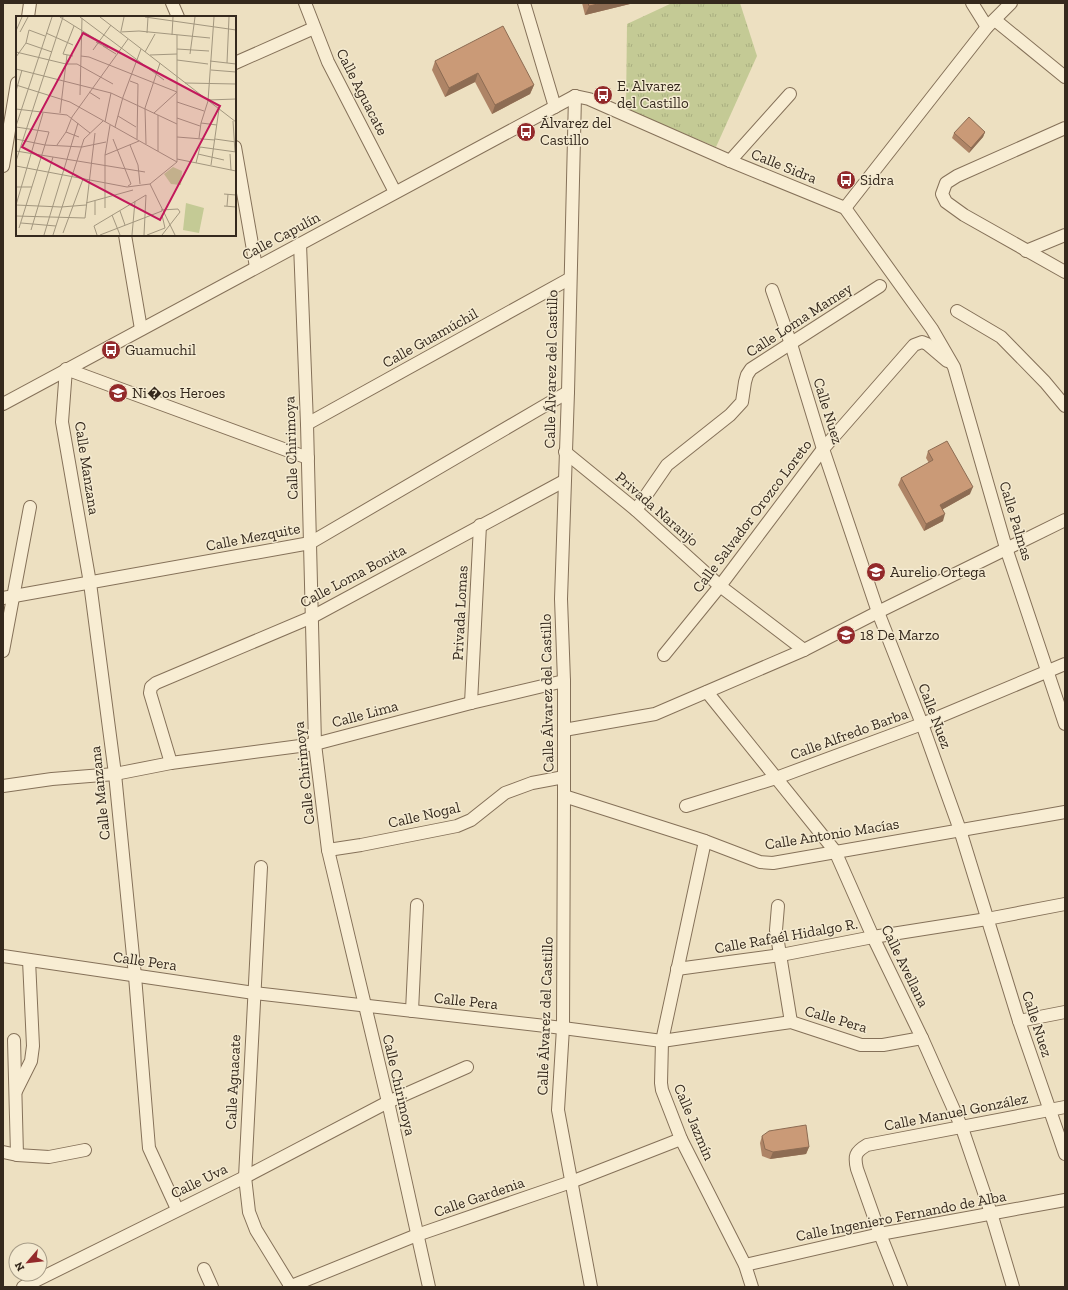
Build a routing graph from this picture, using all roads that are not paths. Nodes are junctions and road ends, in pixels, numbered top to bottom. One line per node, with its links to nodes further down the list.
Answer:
1 (30, 3): 7 (street)
2 (172, 3): 8 (street)
3 (305, 3): 10 (street, Calle Aguacate)
4 (524, 3): 17 (street)
5 (972, 3): 9 (street)
6 (1012, 3): 9 (street)
7 (28, 16)
8 (178, 16)
9 (991, 24): 12 (street); 23 (street)
10 (314, 28): 11 (street); 22 (street, Calle Aguacate)
11 (236, 63)
12 (1065, 77)
13 (16, 87): 16 (street)
14 (790, 94): 20 (street)
15 (575, 96): 17 (street, Calle Capulín); 20 (street, Calle Sidra); 30 (street, Calle Álvarez del Castillo)
16 (11, 106): 21 (street)
17 (555, 107): 22 (street, Calle Capulín)
18 (1065, 128): 27 (street)
19 (236, 153): 28 (street)
20 (730, 161): 23 (street, Calle Sidra)
21 (3, 166)
22 (395, 192): 26 (street, Calle Capulín)
23 (845, 208): 36 (street, Calle Palmas)
24 (1065, 235): 27 (street)
25 (125, 236): 34 (street)
26 (300, 244): 28 (street, Calle Capulín); 41 (street, Calle Chirimoya)
27 (1026, 251): 29 (street)
28 (256, 267): 34 (street, Calle Capulín)
29 (1065, 272)
30 (569, 279): 38 (street, Calle Álvarez del Castillo); 41 (street, Calle Guamúchil)
31 (880, 286): 35 (street, Calle Loma Mamey)
32 (772, 290): 35 (street, Calle Nuez)
33 (956, 311): 40 (street)
34 (141, 329): 37 (street, Calle Capulín)
35 (791, 344): 42 (street, Calle Nuez); 47 (street, Calle Loma Mamey)
36 (954, 367): 42 (street, Calle Salvador Orozco Loreto); 51 (street, Calle Palmas)
37 (66, 370): 39 (street, Calle Capulín); 44 (street); 52 (street, Calle Manzana)
38 (568, 392): 43 (street, Calle Álvarez del Castillo); 50 (street, Calle Mezquite)
39 (3, 404)
40 (1065, 406)
41 (307, 424): 44 (street, Calle Chirimoya)
42 (823, 449): 53 (street, Calle Salvador Orozco Loreto); 55 (street, Calle Nuez)
43 (565, 452): 45 (street, Calle Álvarez del Castillo); 47 (street, Privada Naranjo)
44 (308, 458): 50 (street, Calle Chirimoya)
45 (564, 481): 49 (street, Calle Loma Bonita); 62 (street, Calle Álvarez del Castillo)
46 (30, 507): 54 (street)
47 (636, 510): 53 (street, Privada Naranjo)
48 (1065, 520): 51 (street)
49 (480, 525): 56 (street, Calle Loma Bonita); 64 (street, Privada Lomas)
50 (310, 543): 52 (street, Calle Mezquite); 56 (street, Calle Chirimoya)
51 (1006, 548): 55 (street); 61 (street, Calle Palmas)
52 (90, 583): 54 (street, Calle Mezquite); 70 (street, Calle Manzana)
53 (720, 586): 57 (street, Privada Naranjo); 59 (street, Calle Salvador Orozco Loreto)
54 (8, 598): 58 (street)
55 (878, 612): 57 (street); 66 (street, Calle Nuez)
56 (312, 616): 68 (street, Calle Chirimoya); 69 (street, Calle Loma Bonita)
57 (804, 650): 63 (street)
58 (3, 651)
59 (664, 655)
60 (1065, 664): 61 (street, Calle Alfredo Barba)
61 (1047, 671): 65 (street, Calle Palmas); 66 (street, Calle Alfredo Barba)
62 (564, 681): 64 (street, Calle Lima); 67 (street, Calle Álvarez del Castillo)
63 (707, 692): 67 (street); 72 (street, Calle Avellana)
64 (471, 703): 68 (street, Calle Lima)
65 (1064, 720)
66 (922, 724): 72 (street, Calle Alfredo Barba); 77 (street, Calle Nuez)
67 (564, 730): 71 (street, Calle Álvarez del Castillo)
68 (315, 744): 69 (street, Calle Lima); 79 (street, Calle Chirimoya)
69 (171, 763): 70 (street, Calle Lima)
70 (114, 774): 73 (street, Calle Lima); 91 (street, Calle Manzana)
71 (564, 777): 74 (street, Calle Álvarez del Castillo); 79 (street, Calle Nogal)
72 (776, 778): 75 (street, Calle Alfredo Barba); 80 (street, Calle Avellana)
73 (3, 786)
74 (564, 796): 78 (street, Calle Antonio Macías); 98 (street, Calle Álvarez del Castillo)
75 (686, 806)
76 (1065, 812): 77 (street, Calle Antonio Macías)
77 (960, 830): 80 (street, Calle Antonio Macías); 85 (street, Calle Nuez)
78 (705, 841): 80 (street, Calle Antonio Macías); 90 (street, Calle Jazmín)
79 (328, 850): 93 (street, Calle Chirimoya)
80 (835, 851): 86 (street, Calle Avellana)
81 (261, 867): 92 (street, Calle Aguacate)
82 (417, 904): 94 (street)
83 (1065, 904): 85 (street, Calle Rafaél Hidalgo R.)
84 (778, 906): 87 (street)
85 (987, 919): 86 (street, Calle Rafaél Hidalgo R.); 96 (street, Calle Nuez)
86 (874, 937): 87 (street, Calle Rafaél Hidalgo R.); 99 (street, Calle Avellana)
87 (780, 955): 90 (street, Calle Rafaél Hidalgo R.); 97 (street)
88 (3, 956): 89 (street, Calle Pera)
89 (29, 960): 91 (street, Calle Pera); 103 (street)
90 (677, 969): 101 (street, Calle Jazmín)
91 (135, 976): 92 (street, Calle Pera); 116 (street, Calle Manzana)
92 (254, 992): 93 (street, Calle Pera); 113 (street, Calle Aguacate)
93 (364, 1006): 94 (street, Calle Pera); 104 (street, Calle Chirimoya)
94 (412, 1010): 98 (street, Calle Pera)
95 (1065, 1012): 96 (street)
96 (1019, 1021): 106 (street, Calle Nuez)
97 (791, 1022): 99 (street, Calle Pera); 101 (street, Calle Pera)
98 (563, 1028): 101 (street, Calle Pera); 114 (street, Calle Álvarez del Castillo)
99 (922, 1038): 107 (street, Calle Avellana)
100 (14, 1040): 103 (street)
101 (662, 1041): 108 (street, Calle Jazmín)
102 (466, 1067): 104 (street, Calle Uva)
103 (16, 1090): 112 (street)
104 (388, 1102): 113 (street, Calle Uva); 119 (street, Calle Chirimoya)
105 (1065, 1107): 106 (street, Calle Manuel González)
106 (1049, 1110): 107 (street, Calle Manuel González); 111 (street, Calle Nuez)
107 (962, 1128): 117 (street, Calle Avellana); 118 (street, Calle Manuel González)
108 (681, 1139): 114 (street, Calle Gardenia); 120 (street, Calle Jazmín)
109 (85, 1150): 112 (street)
110 (3, 1152): 112 (street)
111 (1065, 1154)
112 (17, 1155)
113 (245, 1177): 116 (street, Calle Uva); 124 (street, Calle Aguacate)
114 (571, 1182): 119 (street, Calle Gardenia); 126 (street, Calle Álvarez del Castillo)
115 (1065, 1200): 117 (street, Calle Ingeniero Fernando de Alba)
116 (177, 1210): 122 (street, Calle Uva)
117 (991, 1213): 118 (street, Calle Ingeniero Fernando de Alba); 129 (street, Calle Avellana)
118 (880, 1234): 120 (street, Calle Ingeniero Fernando de Alba); 128 (street)
119 (417, 1236): 124 (street, Calle Gardenia); 125 (street, Calle Chirimoya)
120 (744, 1265): 127 (street, Calle Jazmín)
121 (204, 1269): 123 (street)
122 (23, 1287)
123 (212, 1287)
124 (290, 1287)
125 (429, 1287)
126 (591, 1287)
127 (752, 1287)
128 (901, 1287)
129 (1013, 1287)

